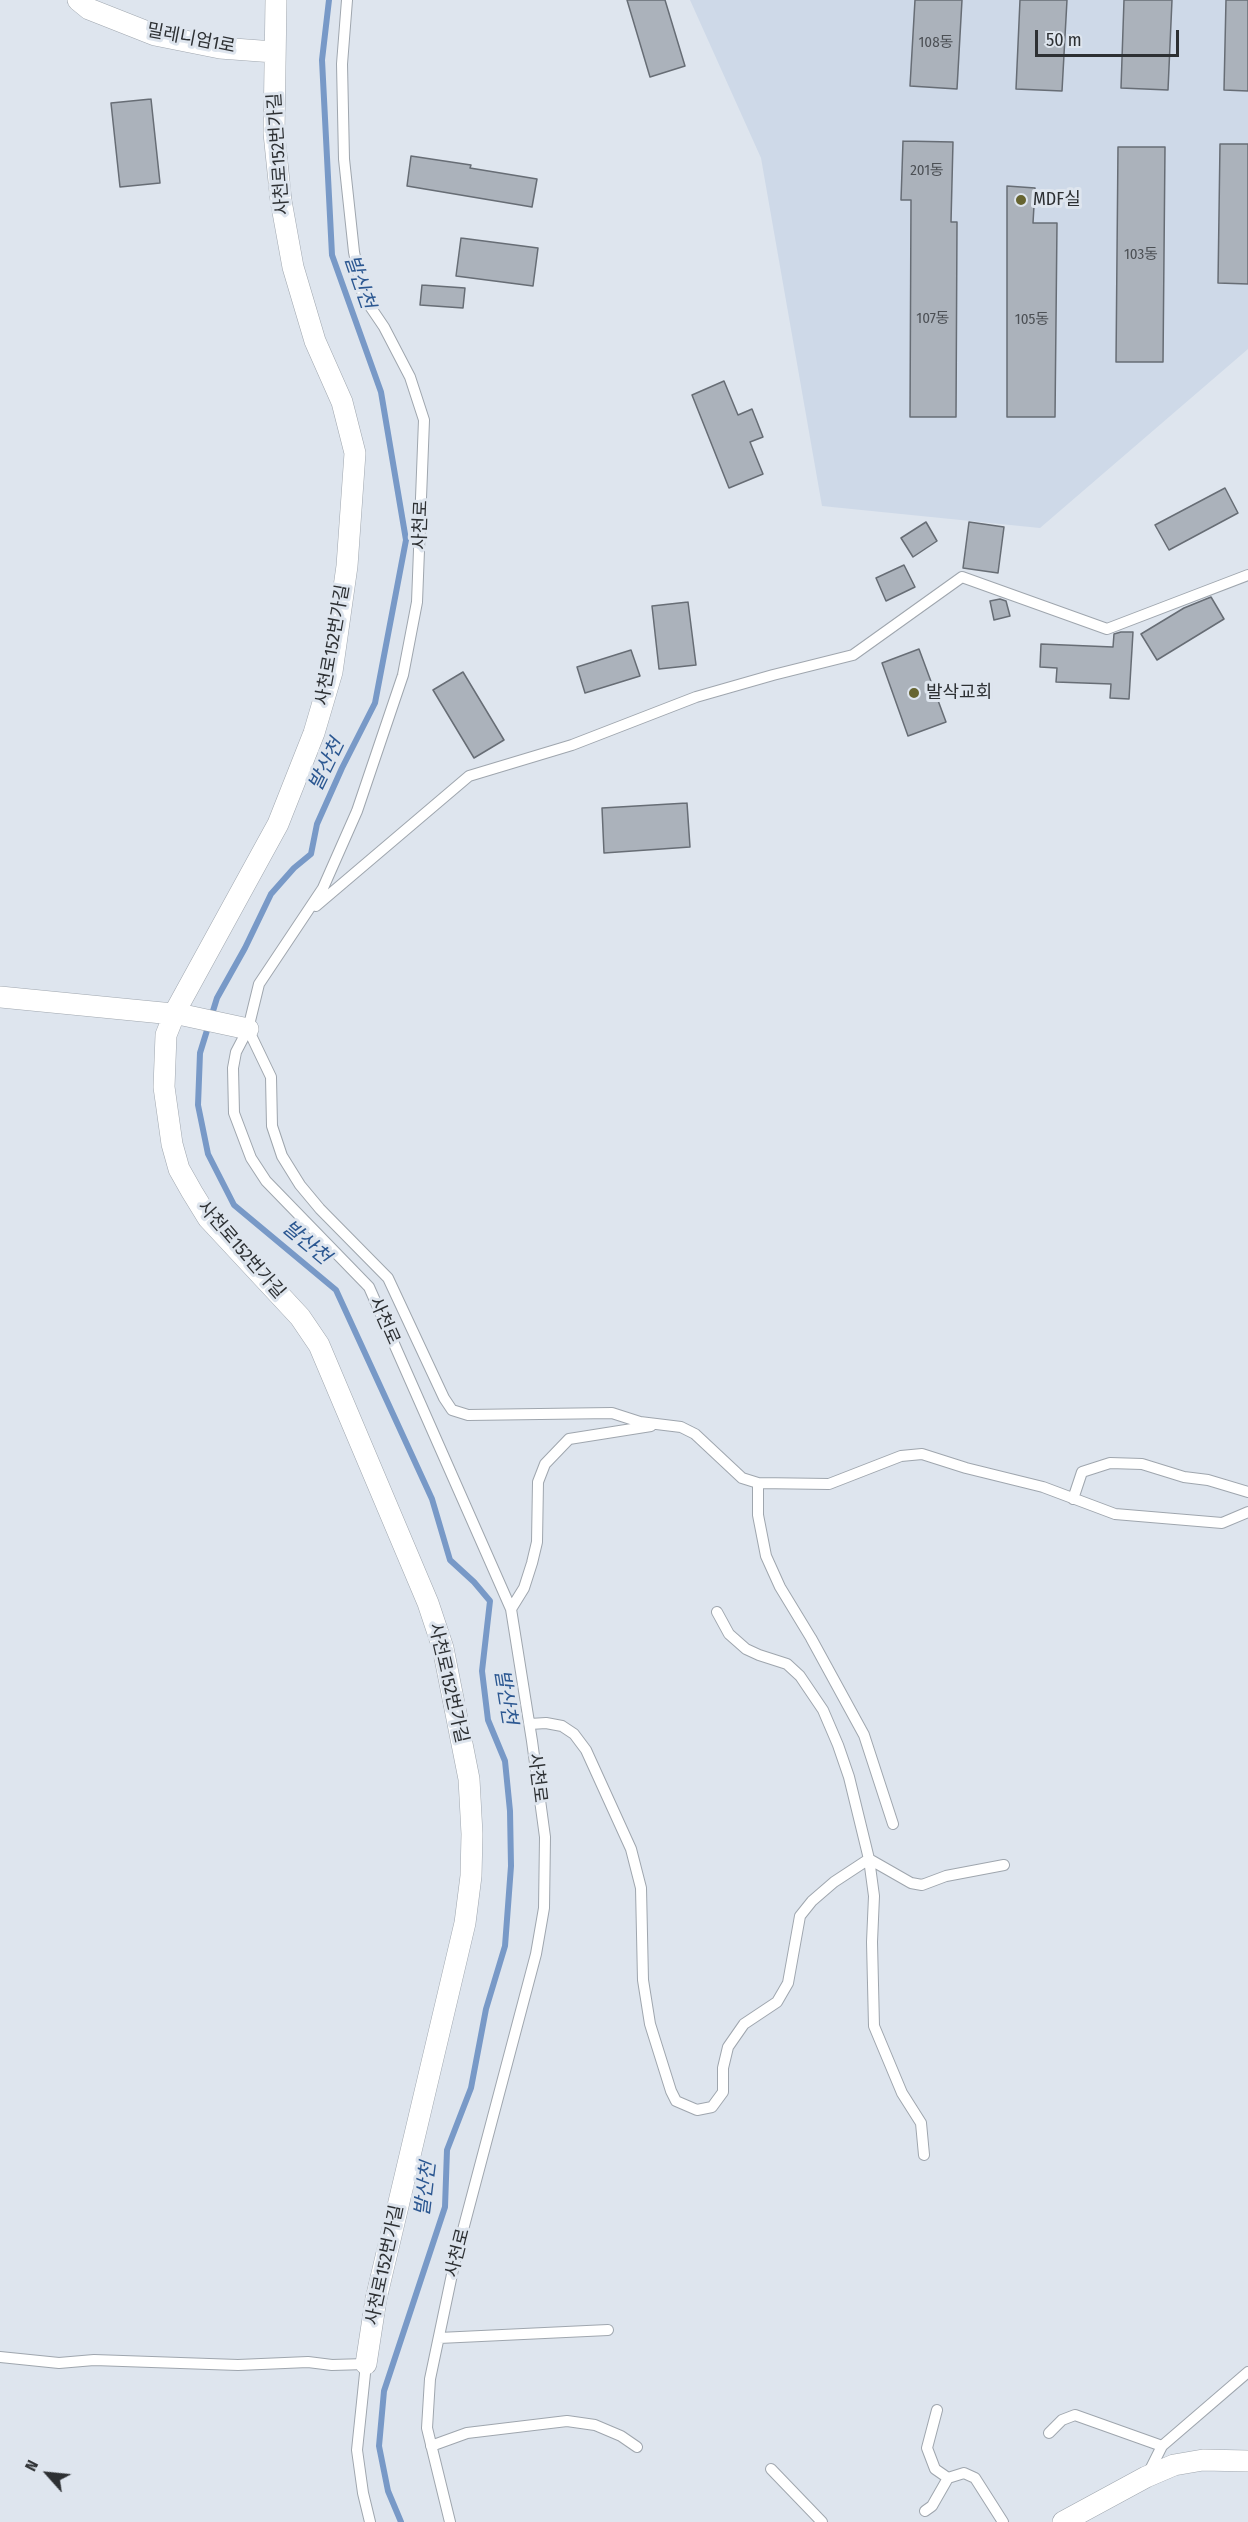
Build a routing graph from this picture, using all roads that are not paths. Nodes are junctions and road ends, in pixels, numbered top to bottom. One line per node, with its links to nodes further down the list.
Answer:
1 (78, 0): 4 (street, 밀레니엄1로)
2 (276, 0): 4 (street, 사천로152번가길)
3 (346, 0): 6 (lane, 사천로)
4 (274, 52): 8 (street, 사천로152번가길)
5 (1248, 574): 6 (lane)
6 (305, 915): 9 (lane, 사천로)
7 (0, 997): 8 (street)
8 (179, 1014): 9 (street); 25 (street, 사천로152번가길)
9 (242, 1028): 10 (lane); 15 (lane, 사천로)
10 (661, 1424): 11 (lane); 15 (lane)
11 (758, 1484): 13 (lane); 18 (lane)
12 (1248, 1492): 13 (lane)
13 (1073, 1499): 14 (lane)
14 (1248, 1512)
15 (511, 1609): 17 (lane, 사천로)
16 (717, 1612): 19 (lane)
17 (530, 1724): 19 (lane); 23 (lane, 사천로)
18 (893, 1824)
19 (869, 1858): 20 (lane); 21 (lane)
20 (1004, 1865)
21 (924, 2155)
22 (608, 2330): 23 (lane)
23 (439, 2338): 29 (lane, 사천로)
24 (0, 2357): 25 (lane)
25 (366, 2364): 37 (lane, 사천로152번가길)
26 (1248, 2372): 30 (lane)
27 (937, 2410): 35 (lane)
28 (1049, 2433): 30 (lane)
29 (431, 2446): 31 (lane); 38 (lane, 사천로)
30 (1162, 2446): 34 (lane)
31 (637, 2447)
32 (1248, 2461): 34 (street)
33 (771, 2469): 39 (lane)
34 (1146, 2477): 41 (street)
35 (948, 2478): 36 (lane); 40 (lane)
36 (925, 2511)
37 (370, 2522)
38 (450, 2522)
39 (822, 2522)
40 (1003, 2522)
41 (1063, 2522)

